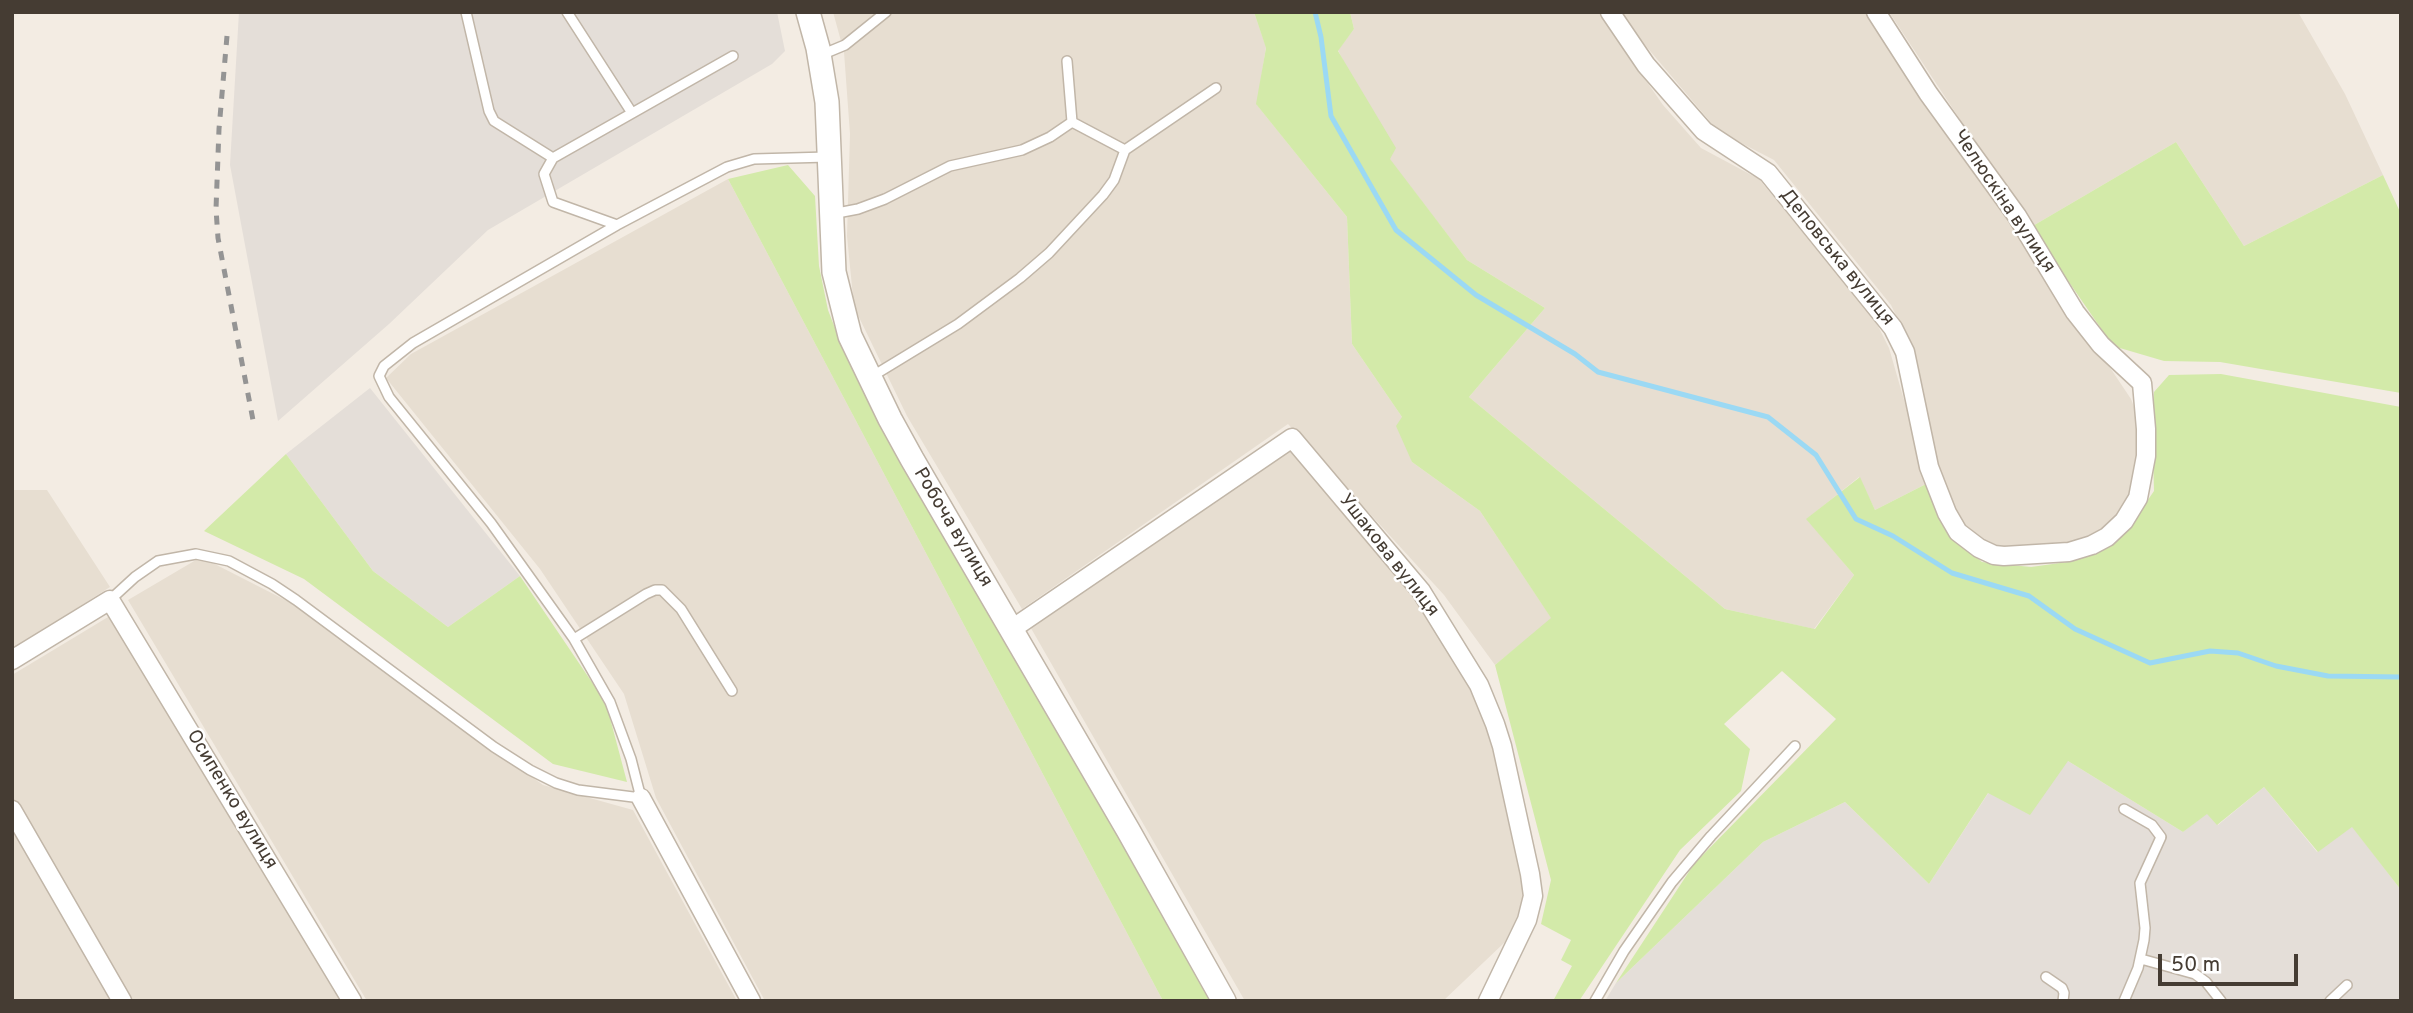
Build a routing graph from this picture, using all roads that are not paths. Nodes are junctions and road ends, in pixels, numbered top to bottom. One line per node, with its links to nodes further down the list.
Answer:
1 (466, 12): 15 (lane)
2 (567, 12): 11 (lane)
3 (808, 12): 7 (street, Робоча вулиця)
4 (886, 12): 7 (lane)
5 (1610, 12): 19 (street, Деповська вулиця)
6 (1876, 12): 19 (street, Челюскіна вулиця)
7 (820, 55): 14 (street, Робоча вулиця)
8 (733, 56): 11 (lane)
9 (1067, 61): 12 (lane)
10 (1216, 88): 13 (lane)
11 (632, 113): 15 (lane)
12 (1072, 122): 13 (lane); 16 (lane)
13 (1125, 150): 18 (lane)
14 (830, 157): 16 (street, Робоча вулиця); 17 (lane)
15 (553, 158): 17 (lane)
16 (831, 214): 18 (street, Робоча вулиця)
17 (617, 225): 22 (lane)
18 (869, 378): 21 (street, Робоча вулиця)
19 (2141, 383)
20 (110, 600): 23 (street); 26 (lane); 33 (street, Осипенко вулиця)
21 (1012, 629): 35 (street, Робоча вулиця); 36 (street, Ушакова вулиця)
22 (574, 639): 24 (lane); 26 (lane)
23 (12, 660)
24 (732, 691)
25 (1795, 746): 37 (lane)
26 (641, 798): 34 (street)
27 (2124, 809): 29 (lane)
28 (12, 810): 32 (street)
29 (2141, 959): 39 (lane); 40 (lane)
30 (2046, 977): 38 (lane)
31 (2347, 985): 41 (lane)
32 (122, 1001)
33 (352, 1001)
34 (751, 1001)
35 (1224, 1001)
36 (1488, 1001)
37 (1595, 1001)
38 (2063, 1001)
39 (2124, 1001)
40 (2221, 1001)
41 (2330, 1001)

